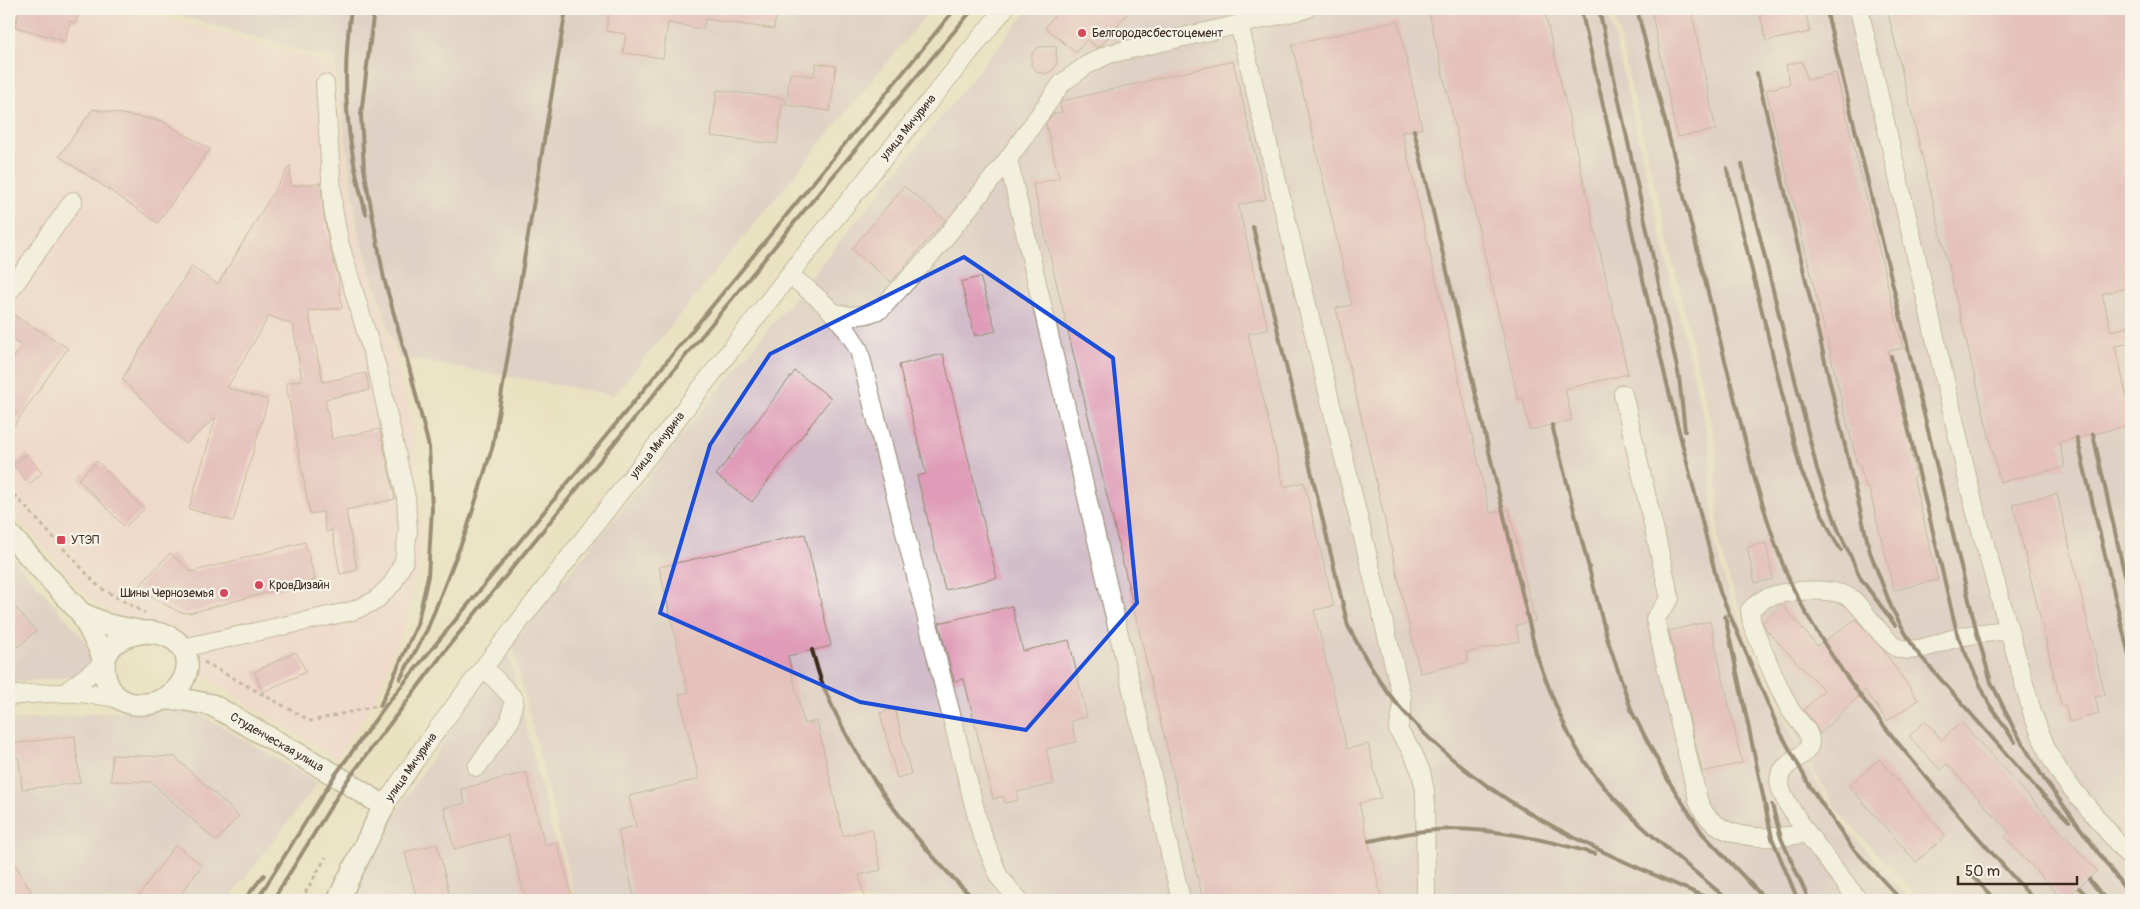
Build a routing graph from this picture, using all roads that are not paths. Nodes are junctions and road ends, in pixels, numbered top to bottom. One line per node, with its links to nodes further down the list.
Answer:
1 (1004, 9): 8 (street, улица Мичурина)
2 (1306, 9): 4 (street)
3 (1859, 9): 15 (street)
4 (1240, 24): 6 (street); 31 (street)
5 (325, 84): 16 (street)
6 (1008, 159): 10 (street); 30 (street)
7 (73, 202): 9 (street)
8 (789, 275): 10 (street); 18 (street, улица Мичурина)
9 (9, 292)
10 (835, 313): 29 (street)
11 (1623, 394): 26 (street)
12 (9, 534): 13 (main road)
13 (81, 613): 14 (main road); 17 (main road)
14 (146, 623): 16 (main road); 17 (main road)
15 (2009, 630): 26 (street); 27 (street)
16 (188, 659): 21 (main road); 23 (main road)
17 (104, 663): 19 (street); 22 (main road)
18 (484, 668): 24 (street); 25 (street, улица Мичурина)
19 (67, 691): 20 (street); 22 (street)
20 (9, 696)
21 (163, 699): 22 (main road); 23 (main road, Студенческая улица)
22 (124, 700)
23 (212, 705): 25 (main road, Студенческая улица)
24 (478, 767)
25 (384, 806): 28 (main road, улица Мичурина)
26 (1807, 833): 32 (street)
27 (2131, 859)
28 (338, 900)
29 (1018, 900)
30 (1180, 900)
31 (1426, 900)
32 (1858, 900)

